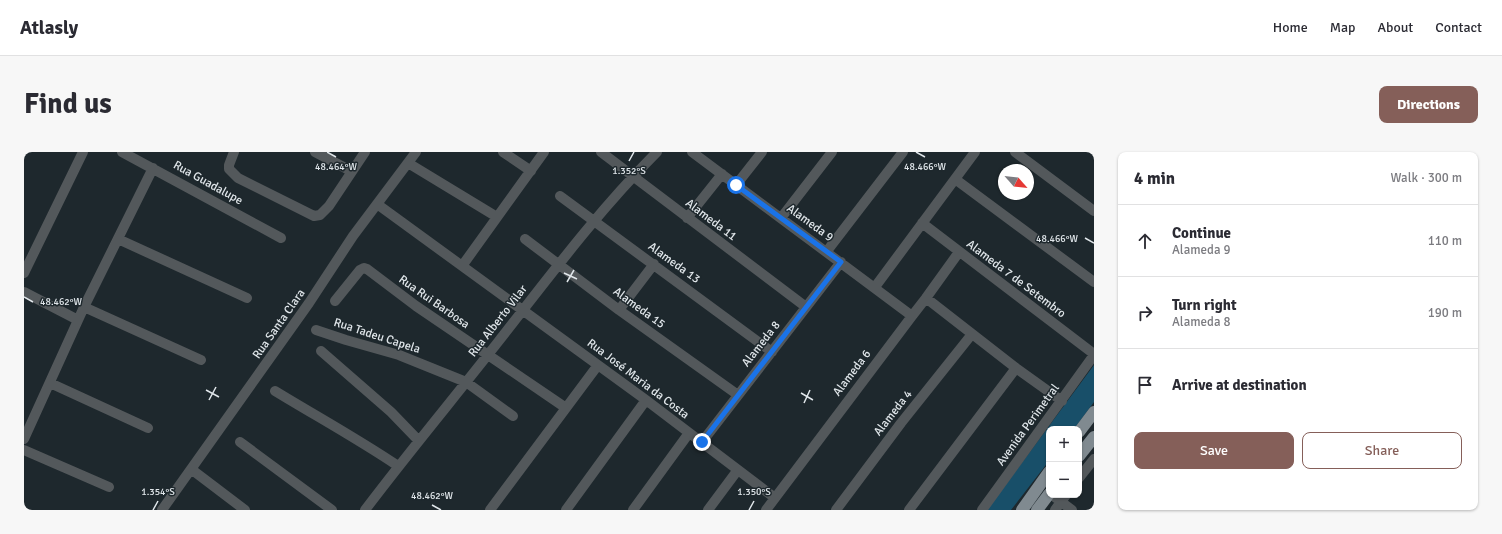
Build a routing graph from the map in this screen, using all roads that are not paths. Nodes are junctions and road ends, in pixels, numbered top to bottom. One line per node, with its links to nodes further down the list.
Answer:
1 (83, 152): 42 (street)
2 (122, 152): 18 (street, Rua Guadalupe)
3 (234, 152): 20 (street)
4 (315, 152): 20 (street)
5 (365, 152): 20 (street)
6 (416, 152): 17 (street, Rua Santa Clara)
7 (503, 152): 19 (street)
8 (544, 152): 19 (street)
9 (601, 152): 22 (street, Alameda 11)
10 (657, 152): 22 (street, Rua Alberto Vilar)
11 (692, 152): 21 (street, Alameda 9)
12 (762, 152): 24 (street)
13 (832, 152): 30 (street)
14 (903, 152): 36 (street)
15 (975, 152): 23 (street)
16 (1015, 152): 27 (street)
17 (408, 163): 26 (street, Rua Santa Clara); 28 (street)
18 (153, 168): 33 (street, Rua Guadalupe); 34 (street)
19 (531, 171): 28 (street)
20 (351, 172)
21 (722, 174): 24 (street, Alameda 9); 29 (street)
22 (633, 176): 29 (street, Alameda 11); 31 (street, Rua Alberto Vilar)
23 (955, 179): 32 (street); 43 (street)
24 (736, 185): 30 (street, Alameda 9)
25 (560, 196): 31 (street, Alameda 13)
26 (377, 204): 41 (street, Rua José Maria da Costa); 85 (street, Rua Santa Clara)
27 (1094, 211)
28 (498, 217): 41 (street)
29 (687, 218): 50 (street, Alameda 11)
30 (781, 218): 36 (street, Alameda 9)
31 (594, 221): 39 (street, Rua Alberto Vilar); 40 (street, Alameda 13)
32 (922, 223): 37 (street, Alameda 7 de Setembro); 44 (street)
33 (281, 238)
34 (118, 239): 46 (street); 49 (street)
35 (526, 240): 39 (street, Alameda 15)
36 (827, 251): 38 (street, Alameda 9)
37 (959, 252): 47 (street, Alameda 6); 60 (street, Alameda 7 de Setembro)
38 (841, 262): 44 (street, Alameda 9); 50 (street, Alameda 8)
39 (558, 264): 51 (street, Rua Alberto Vilar); 52 (street, Alameda 15)
40 (654, 264): 52 (street); 58 (street, Alameda 13)
41 (462, 266): 51 (street, Rua José Maria da Costa)
42 (24, 273)
43 (1094, 282)
44 (875, 287): 53 (street, Alameda 9)
45 (24, 292): 54 (street)
46 (246, 298)
47 (926, 298): 53 (street, Alameda 6); 56 (street)
48 (336, 301): 59 (street, Rua Rui Barbosa)
49 (84, 307): 54 (street); 61 (street)
50 (806, 307): 58 (street, Alameda 8)
51 (523, 310): 59 (street, Rua Alberto Vilar); 62 (street, Rua José Maria da Costa)
52 (619, 310): 67 (street, Alameda 15)
53 (912, 316): 90 (street, Alameda 6)
54 (78, 320): 65 (street)
55 (316, 330): 64 (street, Rua Tadeu Capela)
56 (972, 334): 63 (street); 102 (street, Alameda 4)
57 (321, 351): 78 (street)
58 (772, 352): 67 (street, Alameda 8)
59 (488, 355): 64 (street, Rua Alberto Vilar); 70 (street, Rua Rui Barbosa)
60 (1094, 355): 69 (street, Avenida Perimetral)
61 (202, 360)
62 (598, 365): 68 (street, Rua José Maria da Costa); 70 (street)
63 (1016, 368): 69 (street); 103 (street)
64 (466, 382): 72 (street, Rua Tadeu Capela); 78 (street, Rua Alberto Vilar)
65 (50, 383): 73 (street); 77 (street)
66 (275, 391): 84 (street)
67 (738, 396): 80 (street, Alameda 8)
68 (646, 400): 75 (street, Rua José Maria da Costa); 98 (street)
69 (1062, 401): 104 (street, Avenida Perimetral)
70 (566, 408): 97 (street)
71 (1094, 412): 74 (main road)
72 (513, 416)
73 (148, 428)
74 (1082, 428)
75 (689, 433): 80 (street, Rua José Maria da Costa); 99 (street)
76 (1094, 437): 82 (main road)
77 (24, 439)
78 (419, 441): 84 (street, Rua Alberto Vilar)
79 (240, 442): 95 (street)
80 (702, 442): 86 (street, Rua José Maria da Costa)
81 (24, 450): 89 (street)
82 (1082, 452)
83 (1093, 461): 87 (street)
84 (398, 466): 96 (street, Rua Alberto Vilar)
85 (191, 469): 93 (street, Rua Santa Clara); 94 (street)
86 (737, 471): 90 (street, Rua José Maria da Costa); 100 (street)
87 (1082, 474)
88 (1046, 476): 105 (main road)
89 (109, 487)
90 (775, 498): 101 (street, Alameda 6)
91 (1047, 498): 106 (main road)
92 (1061, 502): 107 (street)
93 (162, 510)
94 (245, 510)
95 (332, 510)
96 (365, 510)
97 (490, 510)
98 (566, 510)
99 (633, 510)
100 (708, 510)
101 (766, 510)
102 (836, 510)
103 (909, 510)
104 (982, 510)
105 (1022, 510)
106 (1037, 510)
107 (1072, 510)

